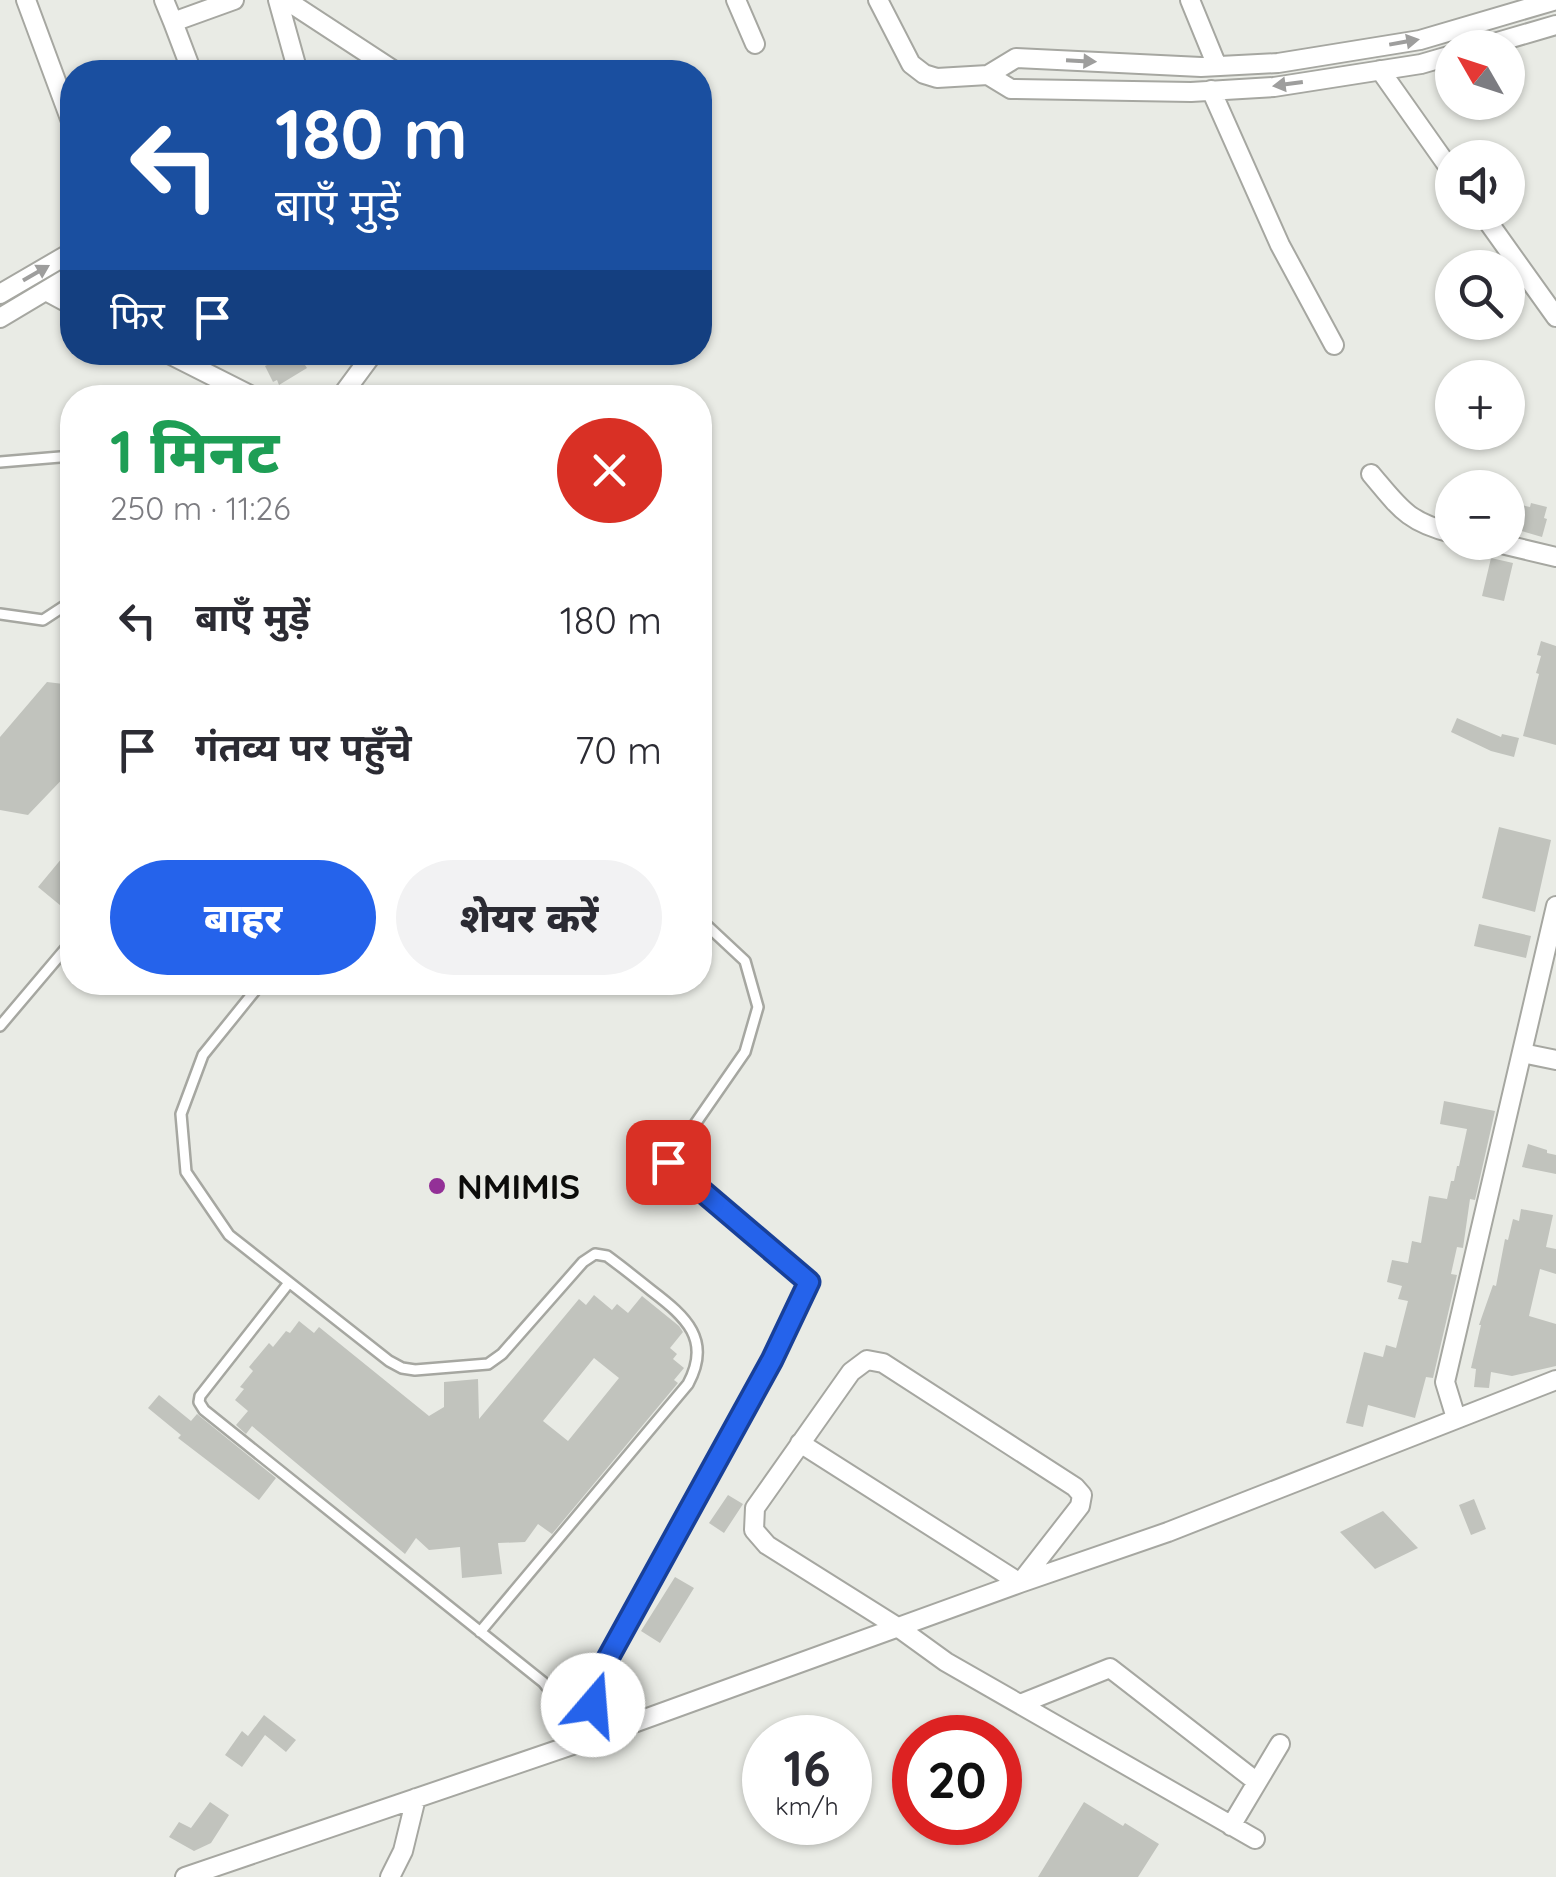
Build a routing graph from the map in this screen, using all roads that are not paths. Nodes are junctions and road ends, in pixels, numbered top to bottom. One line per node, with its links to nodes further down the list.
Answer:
1 (26, 0): 22 (street)
2 (164, 0): 10 (street)
3 (234, 0): 10 (street)
4 (278, 0): 16 (street)
5 (286, 0): 17 (street)
6 (736, 0): 13 (street)
7 (878, 0): 20 (street)
8 (1190, 0): 18 (street)
9 (1556, 0): 18 (street, one-way to 9)
10 (173, 22): 15 (street)
11 (1556, 25): 12 (street)
12 (1525, 34)
13 (755, 44)
14 (1435, 59): 19 (street)
15 (187, 60)
16 (295, 60)
17 (378, 60)
18 (1218, 66): 20 (street, one-way to 18)
19 (1380, 70): 21 (street, one-way to 21); 23 (street)
20 (988, 75): 21 (street)
21 (1211, 90): 32 (street)
22 (60, 92)
23 (1435, 148)
24 (1494, 230): 30 (street)
25 (60, 259): 28 (street, one-way to 25)
26 (60, 283): 27 (street)
27 (46, 292): 29 (street); 31 (street)
28 (0, 294)
29 (60, 299)
30 (1556, 317)
31 (0, 318)
32 (1334, 345)
33 (190, 366): 34 (street)
34 (229, 385)
35 (60, 457): 36 (lane)
36 (0, 462)
37 (1371, 474): 38 (street)
38 (1435, 528)
39 (1525, 550): 40 (street)
40 (1556, 557)
41 (60, 609): 42 (lane)
42 (0, 614)
43 (1556, 906): 48 (street)
44 (712, 930): 58 (lane)
45 (60, 954): 47 (lane)
46 (252, 995): 50 (lane)
47 (0, 1026)
48 (1522, 1053): 49 (street); 52 (street)
49 (1556, 1060)
50 (288, 1284): 56 (lane); 56 (lane)
51 (1556, 1380): 52 (street)
52 (1456, 1418): 54 (street)
53 (800, 1442): 54 (street); 54 (street); 55 (street)
54 (1020, 1583): 55 (street)
55 (898, 1628): 57 (street); 58 (street)
56 (480, 1632): 58 (lane)
57 (1020, 1704): 60 (street); 62 (street)
58 (581, 1742): 61 (street)
59 (1280, 1744): 60 (street)
60 (1257, 1782): 62 (street)
61 (416, 1798): 64 (street); 65 (street)
62 (1231, 1826): 63 (street)
63 (1255, 1840)
64 (184, 1877)
65 (390, 1877)

